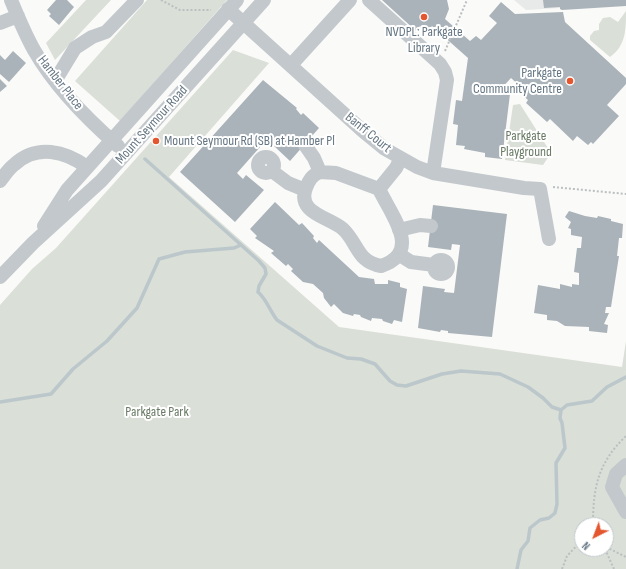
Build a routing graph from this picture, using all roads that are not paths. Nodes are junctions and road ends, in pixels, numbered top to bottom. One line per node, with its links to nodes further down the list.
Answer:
1 (11, 0): 7 (street, Hamber Place)
2 (138, 0): 11 (street)
3 (264, 0): 9 (street, Mount Seymour Road)
4 (350, 0): 10 (street)
5 (369, 0): 19 (street)
6 (233, 5): 9 (street, Banff Court); 12 (street, Mount Seymour Road)
7 (18, 16): 8 (street); 11 (street, Hamber Place)
8 (0, 23)
9 (243, 23): 10 (street, Banff Court); 14 (street, Mount Seymour Road)
10 (291, 65): 15 (street, Banff Court)
11 (55, 81): 12 (street, Hamber Place)
12 (112, 140): 14 (street, Hamber Place); 16 (street, Mount Seymour Road)
13 (305, 145): 18 (street)
14 (126, 153): 26 (street, Mount Seymour Road)
15 (401, 158): 19 (street, Banff Court); 21 (street)
16 (87, 167): 20 (street); 26 (street, Mount Seymour Road)
17 (272, 170): 22 (street)
18 (320, 172): 21 (street); 22 (street)
19 (433, 173): 25 (street, Banff Court)
20 (0, 181)
21 (379, 189): 24 (street)
22 (305, 190): 27 (street)
23 (431, 226): 24 (street)
24 (399, 230): 27 (street)
25 (548, 239)
26 (33, 243): 29 (street, Mount Seymour Road)
27 (400, 255): 28 (street)
28 (434, 266)
29 (0, 278)
30 (626, 465): 31 (street)
31 (626, 512)

